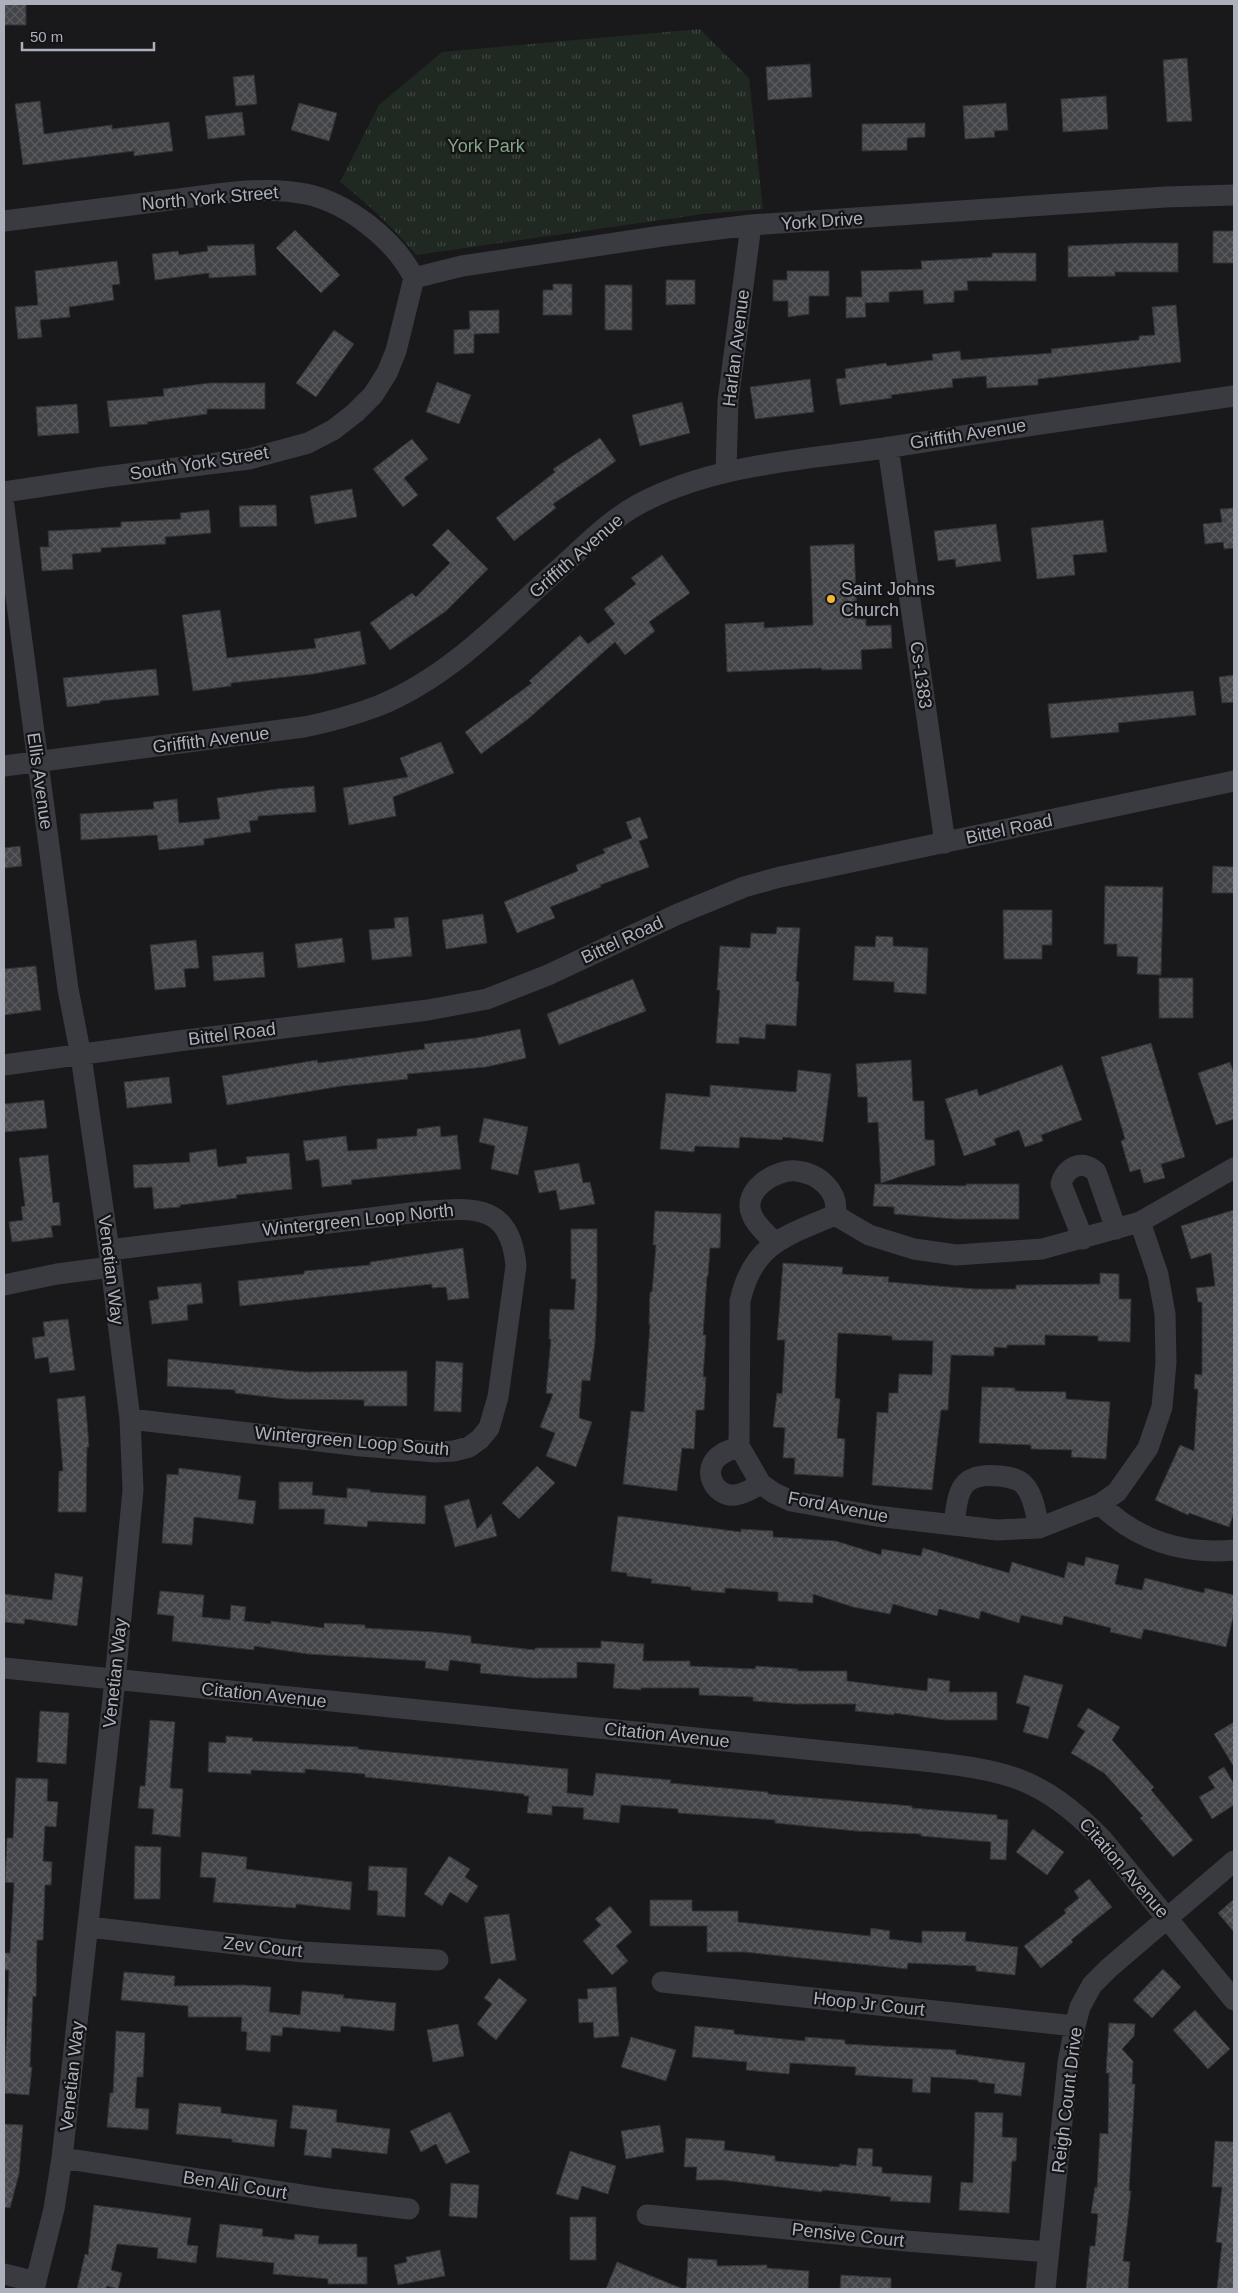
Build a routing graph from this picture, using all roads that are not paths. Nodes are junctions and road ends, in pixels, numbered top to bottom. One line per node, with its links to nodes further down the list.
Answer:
1 (1234, 195): 3 (street, York Drive)
2 (4, 221): 4 (street, North York Street)
3 (751, 225): 4 (street, York Drive); 7 (street, Harlan Avenue)
4 (414, 278): 8 (street, South York Street)
5 (1234, 396): 6 (street, Griffith Avenue)
6 (888, 447): 7 (street, Griffith Avenue); 13 (street, Cs-1383)
7 (726, 472): 10 (street, Griffith Avenue)
8 (4, 492)
9 (4, 506): 10 (street, Ellis Avenue)
10 (37, 762): 11 (street, Griffith Avenue); 14 (street, Ellis Avenue)
11 (4, 766)
12 (1234, 781): 13 (street, Bittel Road)
13 (945, 844): 14 (street, Bittel Road)
14 (81, 1056): 15 (street, Bittel Road); 22 (street, Venetian Way)
15 (4, 1066)
16 (1234, 1168): 18 (street)
17 (835, 1215): 20 (street); 21 (street); 21 (street)
18 (1140, 1222): 19 (street); 28 (street, Ford Avenue)
19 (1116, 1230): 20 (street); 20 (street)
20 (1082, 1239)
21 (774, 1242): 26 (street)
22 (110, 1258): 23 (street, Wintergreen Loop North); 24 (street, Wintergreen Loop North); 25 (street, Venetian Way)
23 (4, 1285)
24 (509, 1323): 25 (street, Wintergreen Loop South)
25 (130, 1419): 33 (street, Venetian Way)
26 (739, 1446): 27 (street); 27 (street)
27 (761, 1484): 29 (street, Ford Avenue)
28 (1100, 1504): 30 (street, Ford Avenue); 31 (street)
29 (954, 1525): 30 (street, Ford Avenue); 30 (street)
30 (1039, 1528)
31 (1234, 1550)
32 (4, 1668): 33 (street, Citation Avenue)
33 (115, 1680): 35 (street, Citation Avenue); 36 (street, Venetian Way)
34 (1234, 1861): 35 (street, Reigh Count Drive)
35 (1168, 1919): 39 (street, Citation Avenue); 40 (street, Reigh Count Drive)
36 (89, 1927): 37 (street, Zev Court); 41 (street, Venetian Way)
37 (438, 1960)
38 (662, 1982): 40 (street, Hoop Jr Court)
39 (1234, 2000)
40 (1075, 2026): 44 (street, Reigh Count Drive)
41 (62, 2158): 42 (street, Ben Ali Court); 46 (street, Venetian Way)
42 (409, 2209)
43 (647, 2215): 44 (street, Pensive Court)
44 (1049, 2252): 47 (street, Reigh Count Drive)
45 (4, 2274): 46 (street)
46 (35, 2286)
47 (1045, 2289)

